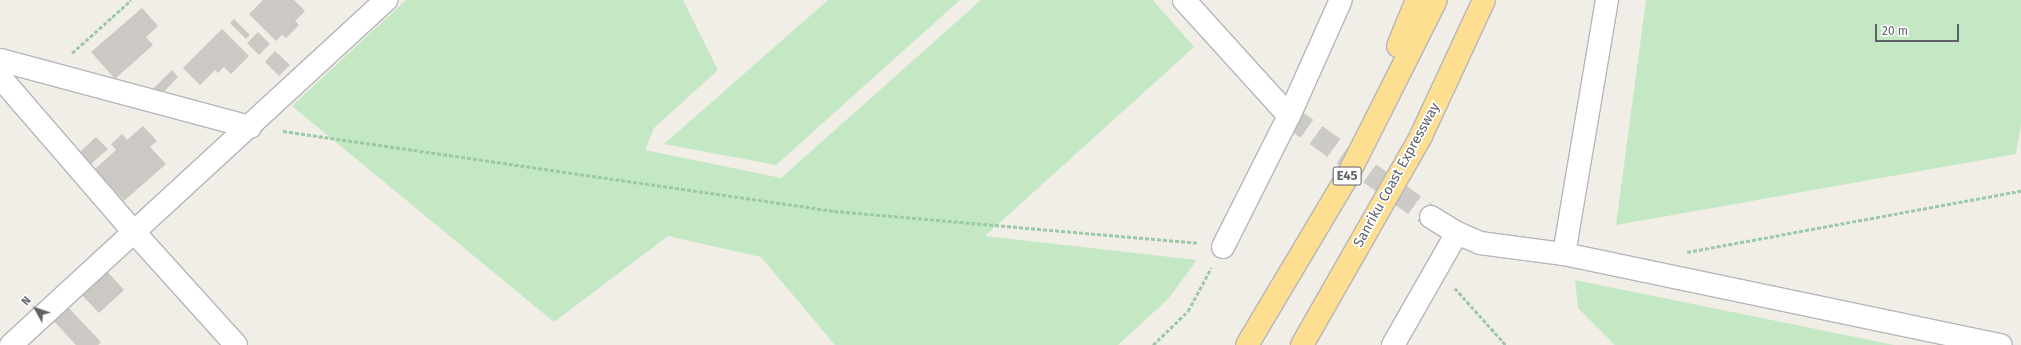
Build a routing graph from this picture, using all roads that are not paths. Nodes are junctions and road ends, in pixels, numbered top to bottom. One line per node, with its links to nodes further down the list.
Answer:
1 (386, 0): 11 (street)
2 (1184, 0): 10 (street)
3 (1341, 0): 10 (street)
4 (1416, 0): 12 (highway)
5 (1436, 0): 12 (highway, E45)
6 (1484, 0): 21 (highway, Sanriku Coast Expressway)
7 (1607, 0): 17 (street)
8 (0, 60): 11 (street)
9 (0, 77): 14 (street)
10 (1289, 116): 16 (street)
11 (250, 127): 14 (street)
12 (1346, 179): 20 (highway, E45)
13 (1431, 217): 15 (street)
14 (134, 232): 18 (street); 19 (street)
15 (1457, 234): 17 (street); 22 (street)
16 (1223, 247)
17 (1564, 254): 23 (street)
18 (11, 345)
19 (236, 345)
20 (1247, 345)
21 (1302, 345)
22 (1393, 345)
23 (2001, 345)

